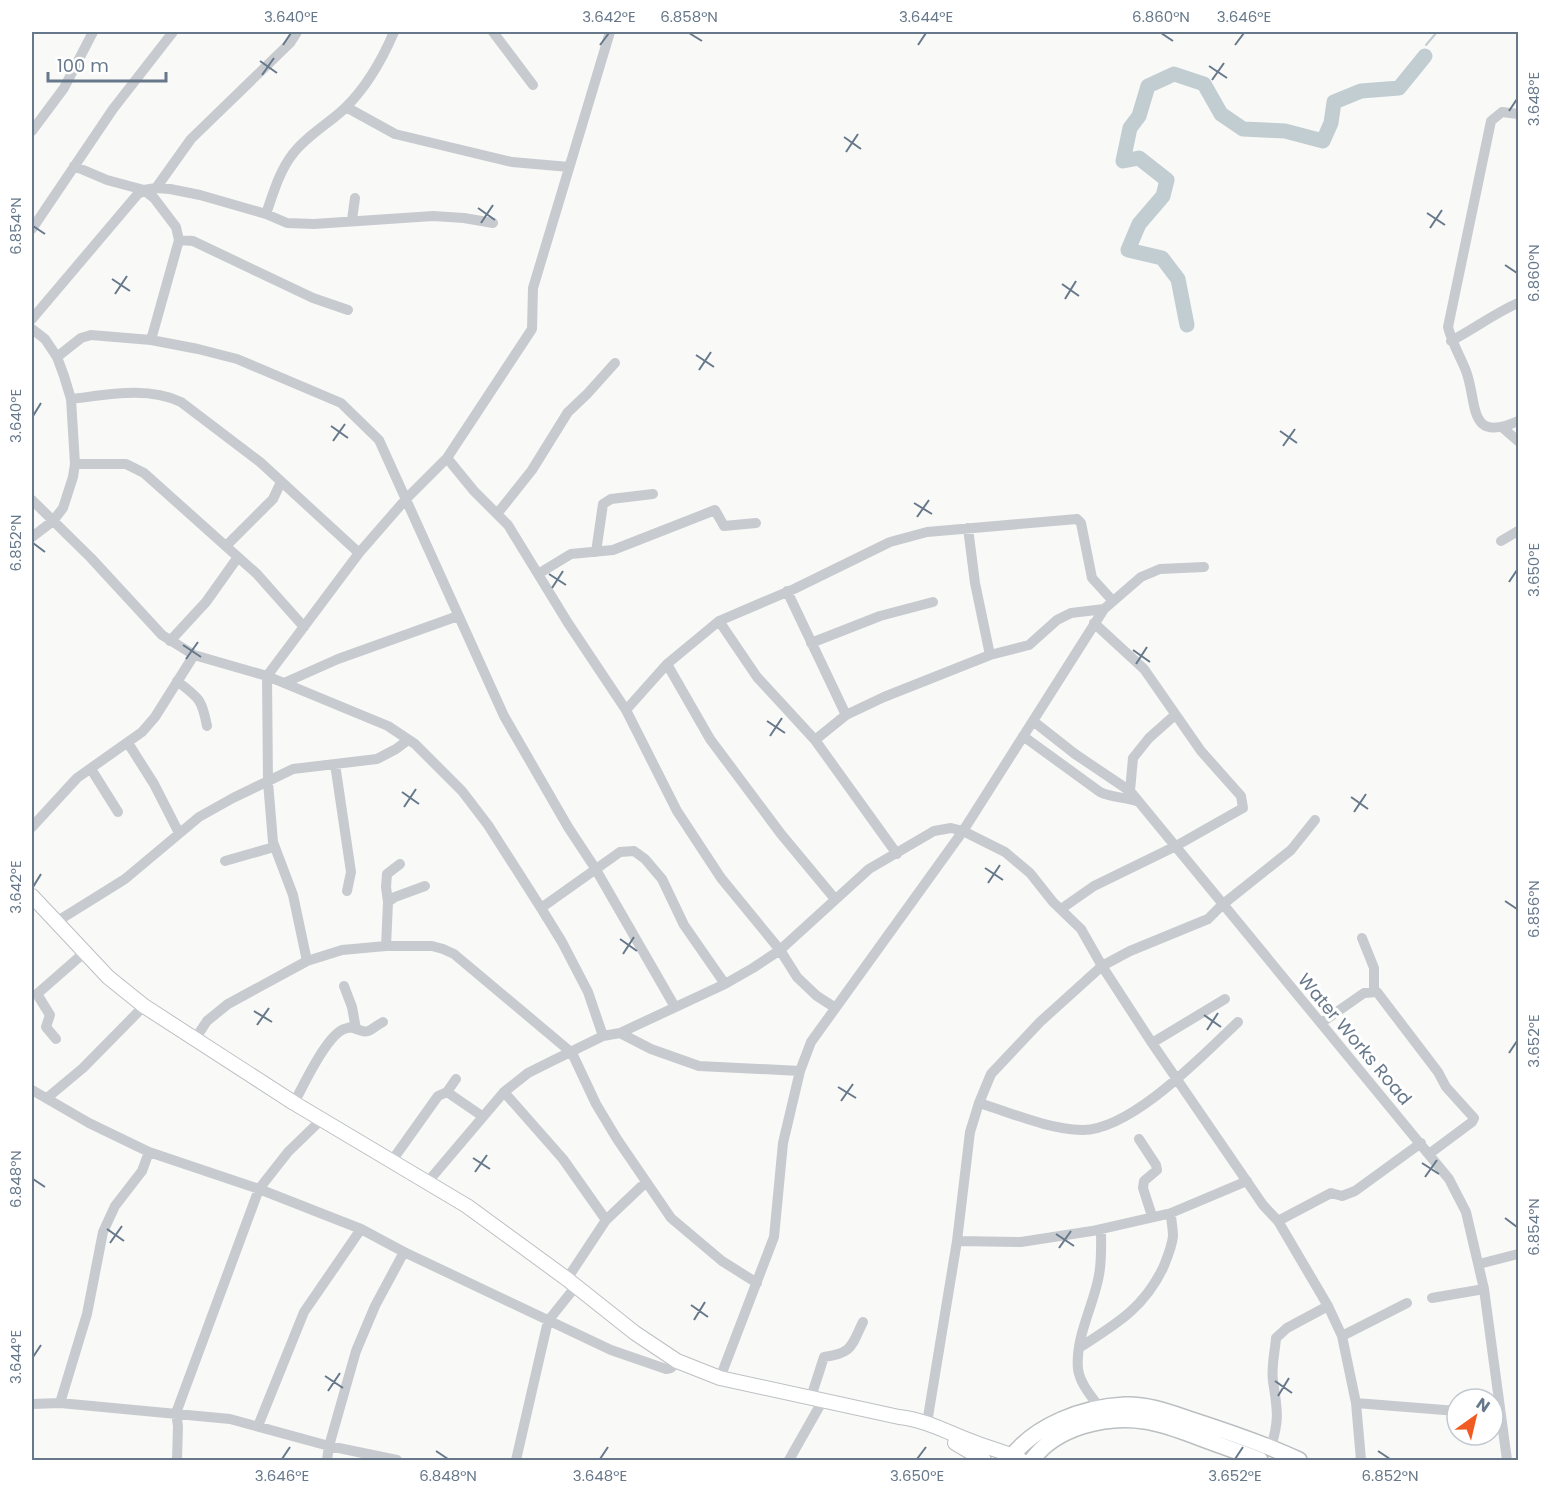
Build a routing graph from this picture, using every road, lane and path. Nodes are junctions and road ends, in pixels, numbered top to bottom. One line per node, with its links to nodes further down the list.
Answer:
1 (93, 32): 10 (street)
2 (173, 32): 11 (street)
3 (297, 32): 13 (street)
4 (394, 32): 8 (street)
5 (493, 32): 7 (street)
6 (610, 32): 12 (street)
7 (533, 85)
8 (346, 107): 12 (street); 16 (street)
9 (1518, 114): 25 (street)
10 (32, 131)
11 (74, 166): 14 (street); 19 (street)
12 (569, 167): 32 (street)
13 (156, 188): 14 (street); 16 (street)
14 (144, 190): 20 (street); 23 (street)
15 (355, 198): 17 (street)
16 (266, 214): 17 (street)
17 (352, 220): 18 (street)
18 (493, 223)
19 (32, 229)
20 (179, 240): 22 (street); 24 (street)
21 (1518, 303): 25 (street)
22 (348, 310)
23 (32, 327): 26 (street)
24 (151, 340): 26 (street); 36 (street)
25 (1451, 341): 30 (street)
26 (57, 357): 28 (street)
27 (615, 363): 38 (street)
28 (71, 399): 33 (street); 34 (street)
29 (1518, 421): 30 (street)
30 (1503, 428): 31 (street)
31 (1518, 441)
32 (447, 458): 36 (street); 38 (street)
33 (75, 464): 39 (street); 45 (street)
34 (281, 482): 45 (street); 47 (street)
35 (653, 494): 46 (street)
36 (406, 499): 47 (street); 54 (street)
37 (32, 500): 39 (street)
38 (497, 514): 50 (street)
39 (53, 521): 43 (street); 58 (street)
40 (756, 523): 46 (street)
41 (968, 528): 51 (street); 53 (street); 61 (street)
42 (1518, 531): 44 (street)
43 (32, 537)
44 (1501, 541)
45 (225, 546): 48 (street)
46 (596, 552): 50 (street)
47 (359, 553): 57 (street)
48 (238, 557): 57 (street); 58 (street)
49 (1204, 567): 53 (street)
50 (538, 574): 66 (street)
51 (787, 591): 55 (street); 59 (street)
52 (933, 602): 59 (street)
53 (1108, 604): 56 (street); 61 (street)
54 (458, 616): 65 (street); 90 (street)
55 (718, 621): 62 (street); 73 (street)
56 (1094, 623): 68 (street); 69 (street)
57 (304, 627): 63 (street)
58 (170, 641): 60 (street)
59 (811, 643): 67 (street)
60 (194, 655): 63 (street); 64 (street)
61 (990, 655): 67 (street)
62 (667, 664): 66 (street); 94 (street)
63 (267, 676): 65 (street); 77 (street)
64 (177, 681): 70 (street); 74 (street)
65 (284, 683): 72 (street)
66 (626, 710): 102 (street)
67 (846, 715): 73 (street)
68 (1175, 715): 78 (street); 85 (street)
69 (1033, 721): 71 (street); 78 (street, Water Works Road)
70 (207, 726)
71 (1023, 736): 79 (street); 83 (street)
72 (408, 740): 75 (street); 97 (street)
73 (815, 740): 87 (street)
74 (128, 743): 76 (street); 84 (street)
75 (335, 764): 77 (street); 92 (street)
76 (91, 769): 80 (street); 82 (street)
77 (268, 782): 84 (street); 86 (street)
78 (1130, 791): 79 (street, Water Works Road)
79 (1139, 802): 85 (street, Water Works Road)
80 (118, 812)
81 (1315, 820): 96 (street)
82 (32, 827)
83 (963, 831): 87 (street); 98 (street); 113 (street)
84 (179, 833): 99 (street)
85 (1176, 846): 96 (street, Water Works Road); 98 (street)
86 (274, 847): 88 (street); 104 (street)
87 (897, 854): 94 (street)
88 (225, 861)
89 (400, 864): 95 (street)
90 (595, 868): 97 (street); 106 (street); 112 (street)
91 (425, 886): 95 (street)
92 (347, 891)
93 (32, 896): 99 (main road)
94 (835, 898): 102 (street)
95 (388, 902): 101 (street)
96 (1222, 905): 105 (street); 116 (street, Water Works Road)
97 (541, 908): 119 (street)
98 (1061, 909): 105 (street)
99 (56, 922): 103 (main road)
100 (1362, 938): 108 (street)
101 (386, 946): 104 (street); 123 (street)
102 (780, 950): 106 (street); 113 (street)
103 (85, 952): 109 (street); 111 (main road)
104 (307, 961): 121 (street)
105 (1102, 966): 122 (street); 132 (street)
106 (725, 984): 112 (street)
107 (344, 986): 117 (street)
108 (1374, 991): 116 (street); 138 (street)
109 (34, 994): 120 (street)
110 (1225, 999): 122 (street)
111 (144, 1006): 121 (main road); 130 (street)
112 (675, 1007): 118 (street)
113 (834, 1007): 124 (street)
114 (1238, 1022): 126 (street)
115 (383, 1023): 117 (street)
116 (1321, 1023): 136 (street, Water Works Road)
117 (356, 1029): 131 (street)
118 (620, 1034): 119 (street); 124 (street)
119 (603, 1036): 123 (street)
120 (56, 1039)
121 (195, 1040): 131 (main road)
122 (1152, 1043): 126 (street)
123 (572, 1053): 129 (street); 141 (street)
124 (801, 1071): 154 (street)
125 (456, 1079): 128 (street)
126 (1177, 1079): 132 (street); 140 (street)
127 (32, 1090): 130 (street)
128 (447, 1092): 133 (street); 139 (street)
129 (504, 1092): 133 (street); 146 (street)
130 (47, 1098): 137 (street)
131 (294, 1103): 134 (main road)
132 (979, 1103): 150 (street)
133 (482, 1116): 142 (street)
134 (322, 1119): 139 (main road); 143 (street)
135 (1139, 1138): 145 (street)
136 (1421, 1143): 138 (street, Water Works Road); 147 (street)
137 (149, 1152): 143 (street); 168 (street)
138 (1430, 1154): 153 (street, Water Works Road)
139 (392, 1162): 142 (main road)
140 (1247, 1181): 144 (street); 147 (street)
141 (645, 1183): 146 (street); 154 (street)
142 (426, 1184): 155 (main road)
143 (259, 1189): 148 (street); 173 (street)
144 (1171, 1213): 145 (street); 163 (street)
145 (1152, 1216): 149 (street)
146 (606, 1220): 155 (street)
147 (1278, 1221): 159 (street)
148 (361, 1229): 151 (street); 176 (street)
149 (1101, 1229): 150 (street); 163 (street)
150 (957, 1241): 175 (street)
151 (404, 1252): 160 (street); 177 (street)
152 (1518, 1254): 153 (street)
153 (1479, 1264): 156 (street, Water Works Road)
154 (757, 1282): 165 (street)
155 (571, 1283): 160 (street); 164 (main road)
156 (1484, 1289): 157 (street); 166 (street, Water Works Road)
157 (1432, 1298)
158 (1407, 1303): 162 (street)
159 (1328, 1306): 162 (street); 178 (street)
160 (548, 1321): 164 (street); 183 (street)
161 (863, 1322): 167 (street)
162 (1342, 1336): 169 (street)
163 (1079, 1348): 171 (street)
164 (677, 1361): 165 (main road)
165 (720, 1378): 167 (main road)
166 (1494, 1387)
167 (817, 1399): 174 (main road); 184 (street)
168 (60, 1403): 170 (street); 173 (street)
169 (1356, 1403): 172 (street); 189 (street)
170 (32, 1404)
171 (1100, 1408): 178 (highway); 179 (highway)
172 (1445, 1410)
173 (176, 1413): 176 (street); 180 (street)
174 (899, 1418): 175 (main road); 185 (main road)
175 (927, 1423): 179 (main road)
176 (258, 1426): 177 (street)
177 (329, 1446): 181 (street); 182 (street)
178 (1271, 1447): 188 (highway)
179 (1014, 1459)
180 (177, 1461)
181 (327, 1461)
182 (398, 1461)
183 (516, 1461)
184 (789, 1461)
185 (984, 1461)
186 (1032, 1461): 187 (highway)
187 (1260, 1461)
188 (1299, 1461)
189 (1361, 1461)

